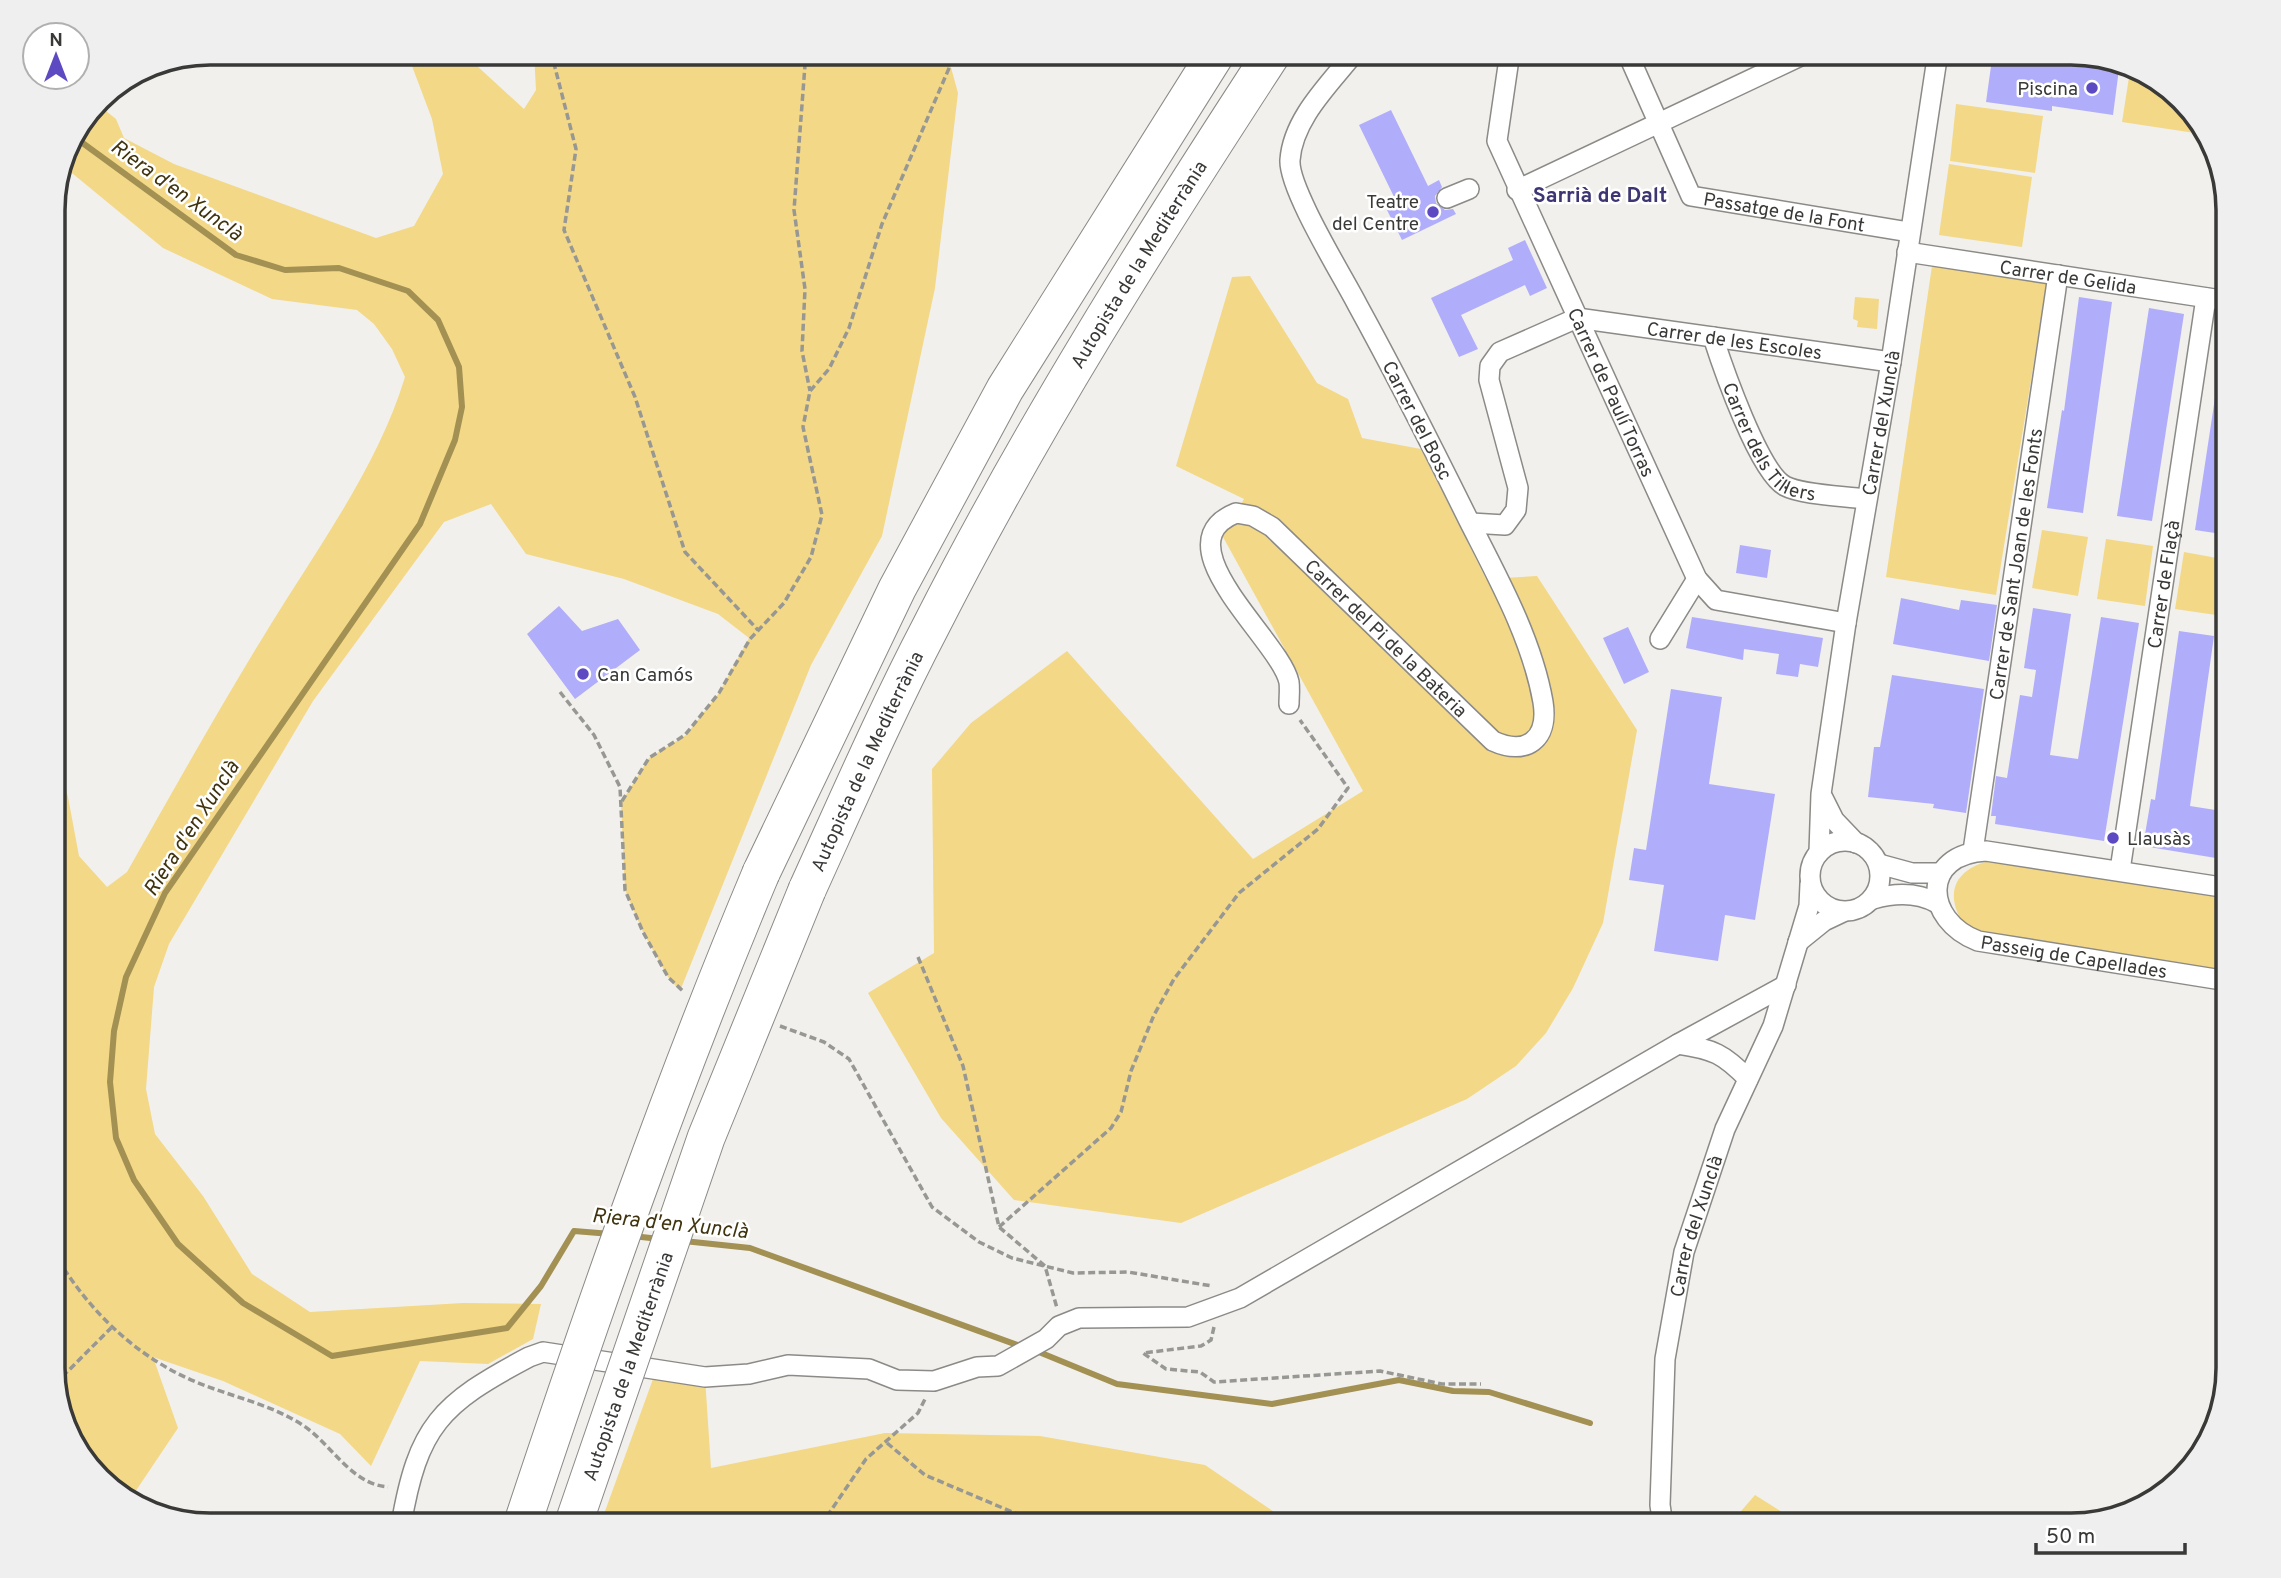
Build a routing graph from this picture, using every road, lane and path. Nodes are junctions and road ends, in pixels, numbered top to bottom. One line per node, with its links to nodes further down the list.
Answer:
1 (554, 65): 28 (path)
2 (805, 65): 23 (path)
3 (950, 65): 23 (path)
4 (1209, 65): 66 (highway, bridge)
5 (1265, 65): 67 (highway, Autopista de la Mediterrània, bridge)
6 (1344, 65): 25 (street, Carrer del Bosc)
7 (1508, 65): 13 (street, Carrer de Paulí Torras)
8 (1633, 65): 11 (street, Passatge de la Font)
9 (1782, 65): 11 (street)
10 (1936, 65): 15 (street, Carrer del Xunclà)
11 (1661, 124): 13 (street); 15 (street, Passatge de la Font)
12 (1469, 189): 14 (street)
13 (1517, 190): 20 (street, Carrer de Paulí Torras)
14 (1447, 198)
15 (1909, 232): 16 (street, Carrer del Xunclà)
16 (1906, 252): 17 (street, Carrer de Gelida); 22 (street, Carrer del Xunclà)
17 (2057, 275): 18 (street, Carrer de Gelida); 35 (street, Carrer de Sant Joan de les Fonts)
18 (2206, 298): 19 (street, Carrer de Gelida); 38 (street, Carrer de Flaçà)
19 (2216, 300)
20 (1577, 318): 21 (street, Carrer de les Escoles); 25 (street); 26 (street, Carrer de Paulí Torras)
21 (1713, 337): 22 (street, Carrer de les Escoles); 24 (street, Carrer dels Til·lers)
22 (1891, 362): 24 (street, Carrer del Xunclà)
23 (810, 391): 28 (path)
24 (1865, 499): 27 (street, Carrer del Xunclà)
25 (1471, 523): 31 (street, Carrer del Pi de la Bateria)
26 (1697, 579): 27 (street, Carrer de Paulí Torras); 29 (street)
27 (1846, 623): 32 (street, Carrer del Xunclà)
28 (758, 630): 33 (path)
29 (1660, 639)
30 (560, 692): 33 (path)
31 (1289, 704): 53 (path)
32 (1821, 794): 34 (street); 36 (street, Carrer del Xunclà)
33 (621, 803): 49 (path)
34 (1856, 843): 36 (street); 37 (street)
35 (1973, 851): 38 (street); 39 (street)
36 (1819, 852): 40 (street)
37 (1879, 864): 39 (street); 42 (street)
38 (2120, 870): 41 (street)
39 (1940, 873): 43 (street)
40 (1810, 884): 44 (street); 45 (street, Carrer del Xunclà)
41 (2216, 886)
42 (1873, 899): 43 (street); 44 (street)
43 (1937, 903): 47 (street, Passeig de Capellades)
44 (1843, 912): 45 (street)
45 (1798, 942): 48 (street, Carrer del Xunclà)
46 (918, 957): 53 (path)
47 (2216, 979)
48 (1786, 985): 51 (street); 52 (street, Carrer del Xunclà)
49 (693, 995)
50 (772, 1023): 54 (path)
51 (1678, 1044): 52 (street); 56 (street)
52 (1748, 1079): 70 (street, Carrer del Xunclà)
53 (999, 1227): 54 (path)
54 (1045, 1266): 56 (path); 59 (path)
55 (65, 1272): 58 (path)
56 (1240, 1298): 57 (street)
57 (1220, 1306): 59 (street); 62 (path)
58 (111, 1328): 60 (path); 64 (path)
59 (1046, 1339): 61 (street)
60 (65, 1374)
61 (934, 1381): 63 (path); 64 (street)
62 (1481, 1384)
63 (887, 1443): 68 (path); 69 (path)
64 (409, 1477): 65 (street)
65 (403, 1513)
66 (526, 1513)
67 (577, 1513)
68 (829, 1513)
69 (1015, 1513)
70 (1661, 1513)

